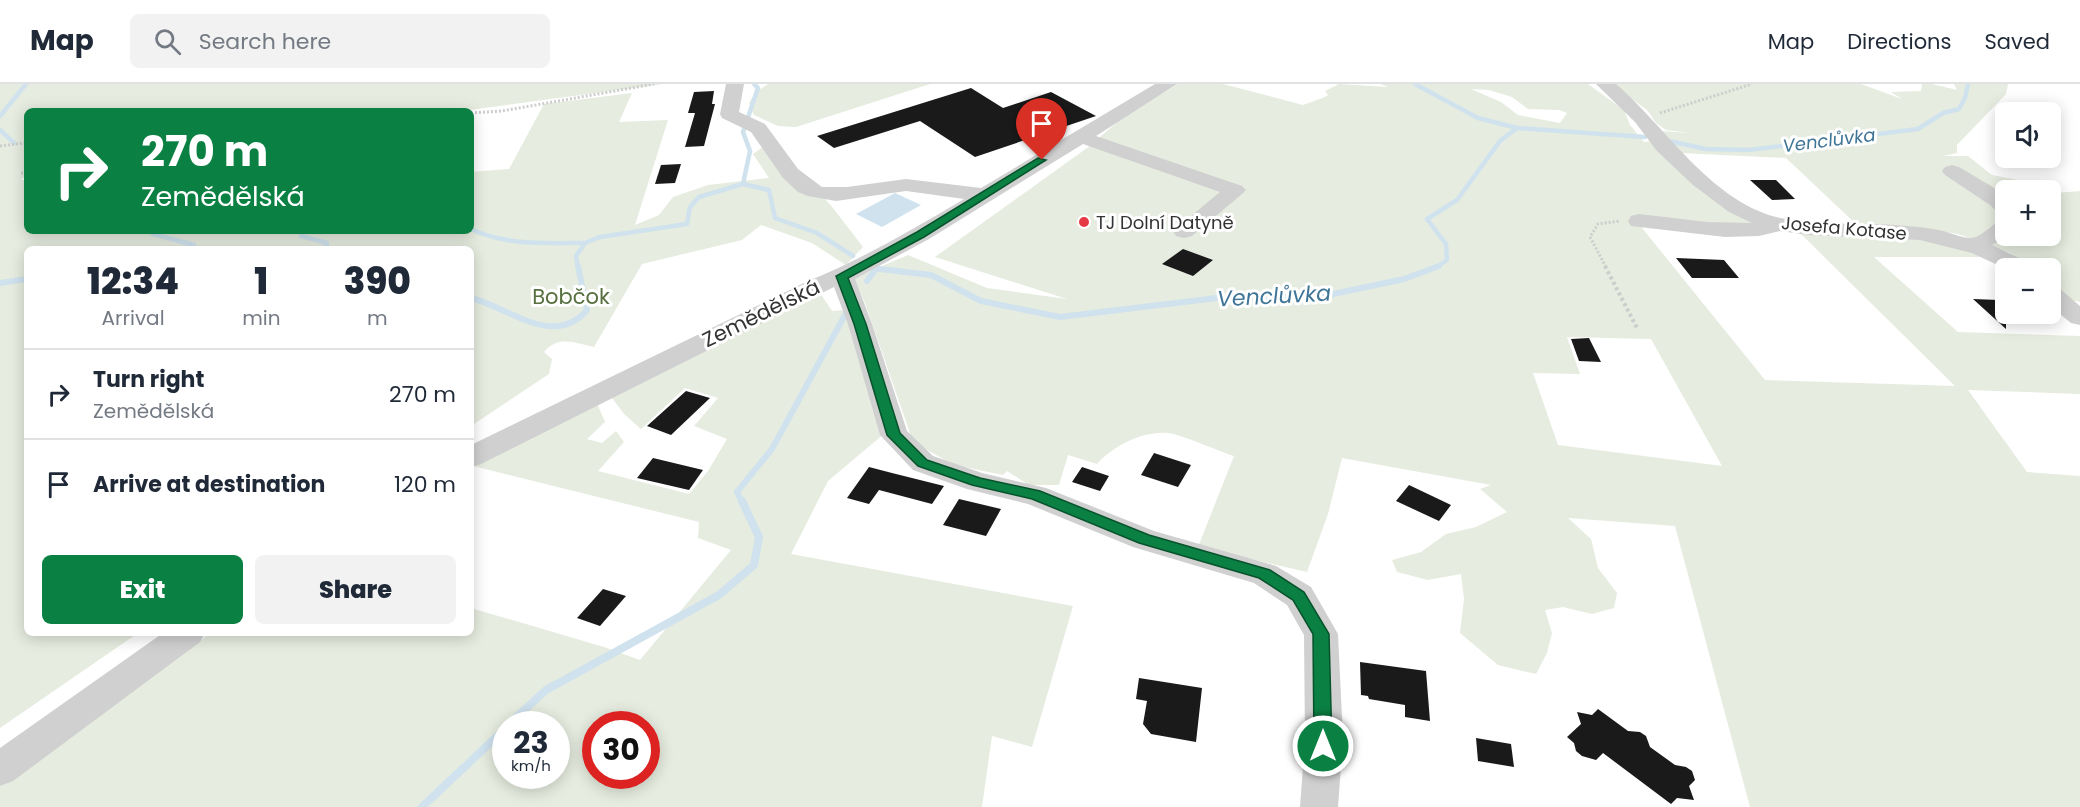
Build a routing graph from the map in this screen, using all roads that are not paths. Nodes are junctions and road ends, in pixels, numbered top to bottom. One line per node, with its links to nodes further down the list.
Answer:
1 (735, 84): 6 (street)
2 (1168, 84): 4 (street, Zemědělská)
3 (1605, 84): 9 (street, Josefa Kotase)
4 (1081, 137): 6 (street, Zemědělská); 10 (street)
5 (1952, 171): 7 (street)
6 (983, 195): 14 (street, Zemědělská)
7 (1995, 198)
8 (1639, 221): 9 (street)
9 (1780, 225): 12 (street, Josefa Kotase)
10 (1184, 231)
11 (1995, 235): 12 (street)
12 (1975, 245): 13 (street, Josefa Kotase)
13 (2000, 258)
14 (842, 276): 17 (street, Zemědělská); 20 (street)
15 (2061, 302): 16 (street)
16 (2080, 318)
17 (474, 456)
18 (184, 636): 19 (street)
19 (0, 769)
20 (1318, 807)

